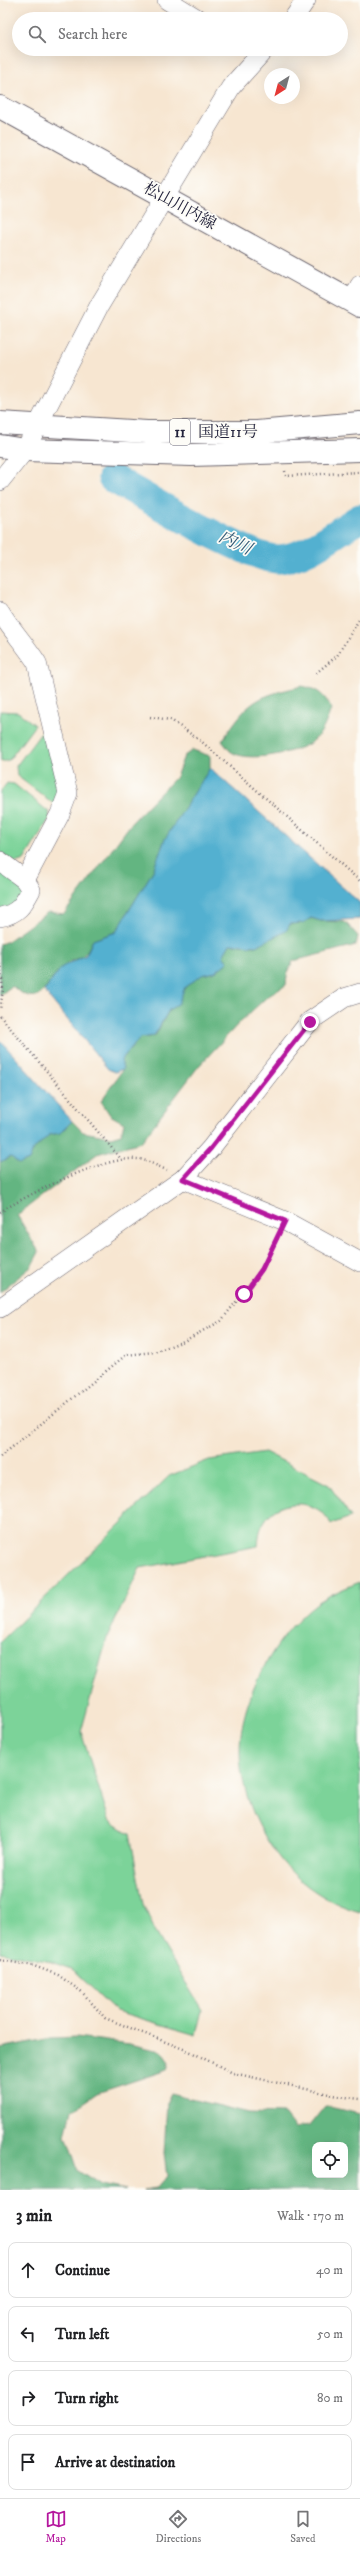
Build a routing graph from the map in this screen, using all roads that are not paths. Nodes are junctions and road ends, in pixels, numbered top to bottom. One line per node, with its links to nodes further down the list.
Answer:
1 (167, 0): 3 (street)
2 (306, 0): 4 (street)
3 (187, 12)
4 (298, 12)
5 (253, 56): 7 (street)
6 (0, 107): 7 (main road, 松山川内線)
7 (166, 198): 8 (main road, 松山川内線); 11 (street)
8 (357, 297)
9 (0, 423): 11 (main road, 国道11号 / 11)
10 (360, 423): 11 (main road, 国道11号 / 11)
11 (37, 427): 13 (street)
12 (0, 446): 13 (main road, 国道11号 / 11)
13 (26, 450): 14 (main road, 国道11号 / 11); 15 (street)
14 (360, 450)
15 (0, 481)
16 (0, 611): 18 (street)
17 (0, 861): 18 (street)
18 (25, 880): 19 (street)
19 (0, 916)
20 (360, 994): 21 (street)
21 (183, 1179): 22 (street); 23 (street)
22 (360, 1262)
23 (0, 1308)

